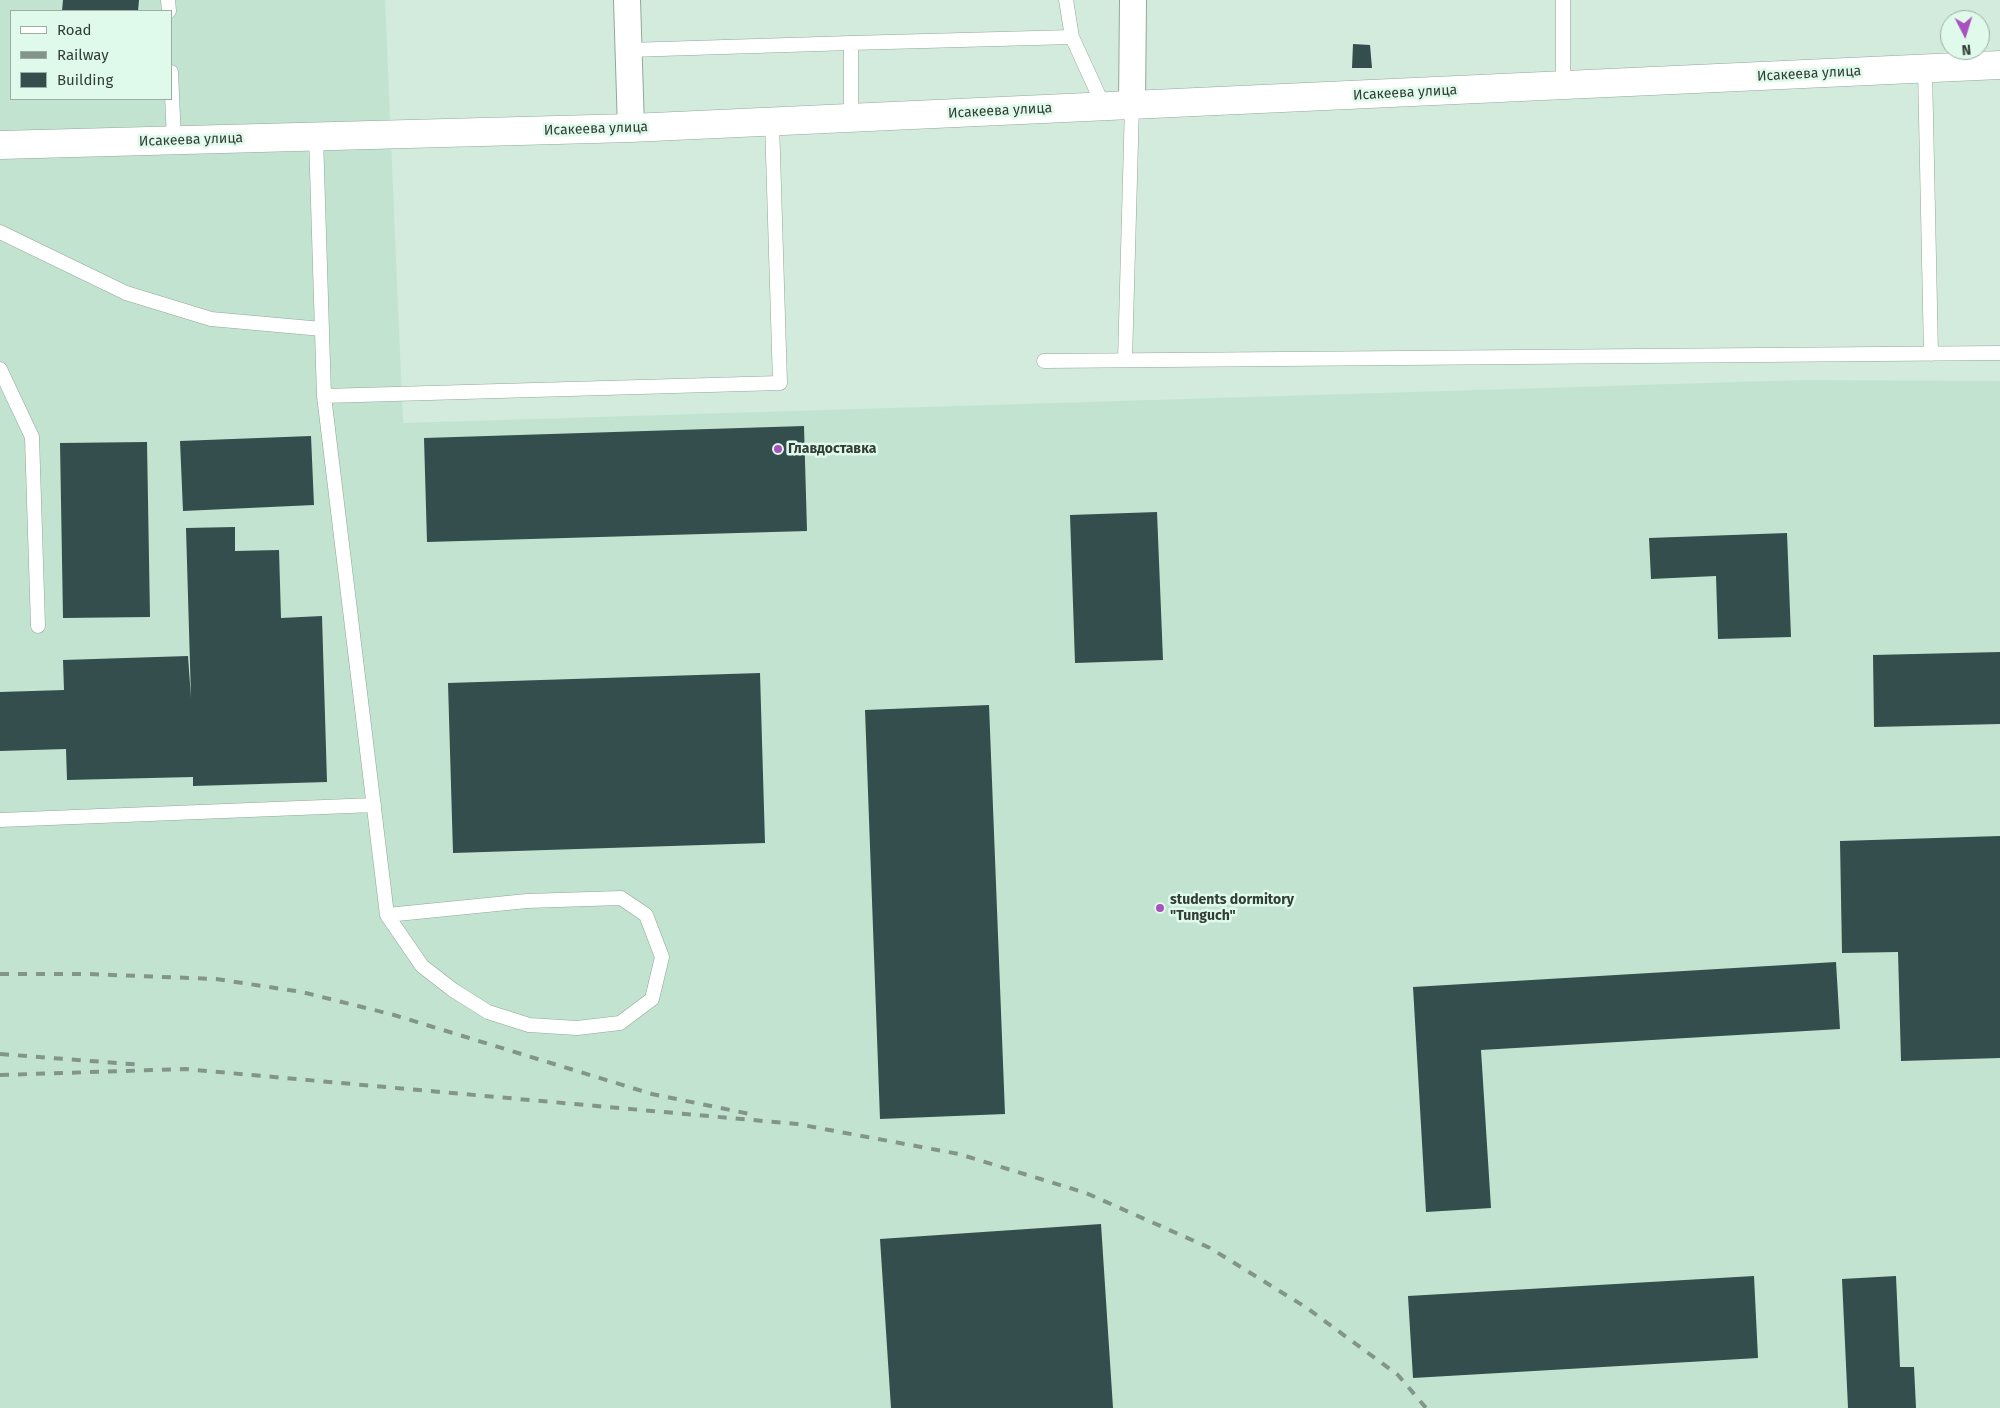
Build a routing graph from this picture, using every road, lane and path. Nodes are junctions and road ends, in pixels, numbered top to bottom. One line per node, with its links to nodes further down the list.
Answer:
1 (628, 0): 7 (street)
2 (1066, 0): 5 (lane)
3 (1133, 0): 12 (street)
4 (1564, 0): 10 (lane)
5 (1072, 37): 6 (lane); 13 (lane)
6 (851, 43): 7 (lane); 14 (lane)
7 (629, 50): 16 (street)
8 (2000, 65): 9 (street, Исакеева улица)
9 (1926, 69): 10 (street, Исакеева улица); 23 (lane)
10 (1563, 86): 12 (street, Исакеева улица)
11 (172, 95): 18 (lane)
12 (1132, 106): 13 (street, Исакеева улица); 24 (lane)
13 (1104, 107): 14 (street, Исакеева улица)
14 (851, 118): 15 (street, Исакеева улица)
15 (772, 122): 16 (street, Исакеева улица); 27 (lane)
16 (631, 128): 17 (street, Исакеева улица)
17 (316, 137): 18 (street, Исакеева улица); 21 (lane)
18 (174, 140): 19 (street, Исакеева улица)
19 (0, 145)
20 (0, 232): 21 (lane)
21 (322, 329): 27 (lane)
22 (2000, 352): 23 (lane)
23 (1931, 354): 24 (lane)
24 (1125, 360): 25 (lane)
25 (1044, 361)
26 (0, 368): 28 (lane)
27 (324, 396): 29 (lane)
28 (38, 626)
29 (374, 805): 30 (lane); 31 (lane)
30 (0, 820)
31 (388, 915): 31 (lane)

